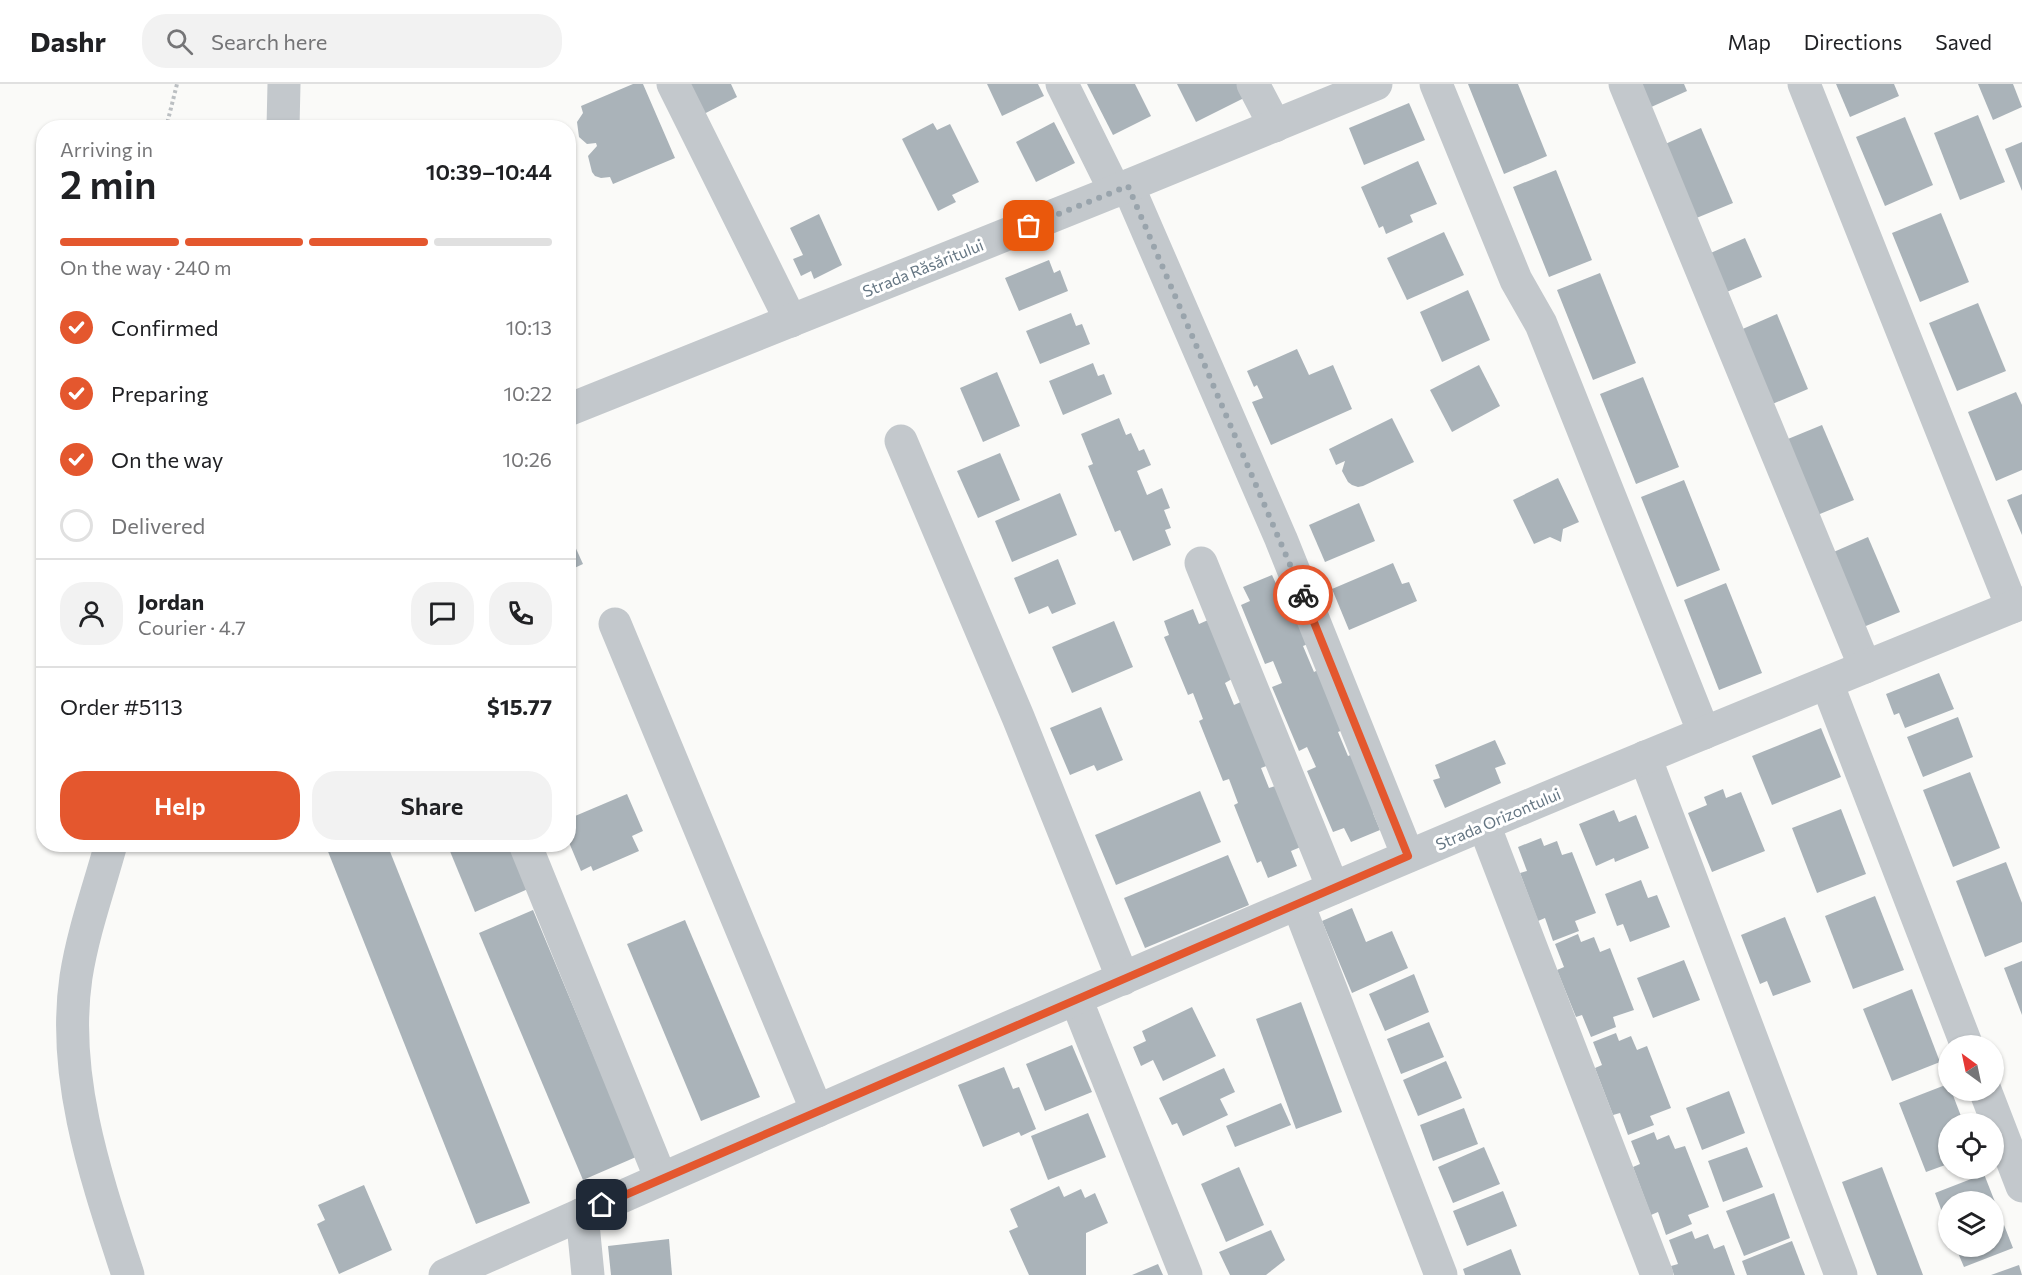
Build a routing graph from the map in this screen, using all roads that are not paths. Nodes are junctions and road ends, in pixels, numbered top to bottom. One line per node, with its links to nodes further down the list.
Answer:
1 (284, 84): 9 (street)
2 (673, 84): 12 (street)
3 (1062, 84): 11 (street)
4 (1253, 84): 10 (street)
5 (1436, 84): 20 (street)
6 (1625, 84): 18 (street)
7 (1804, 84): 16 (street)
8 (1360, 87): 10 (street, Strada Răsăritului)
9 (283, 120)
10 (1275, 126): 11 (street, Strada Răsăritului)
11 (1122, 189): 12 (street, Strada Răsăritului); 25 (street)
12 (791, 321): 13 (street, Strada Răsăritului)
13 (576, 407)
14 (901, 441): 28 (street)
15 (1201, 563): 26 (street)
16 (2017, 605): 18 (street, Strada Orizontului)
17 (615, 624): 32 (street)
18 (1865, 667): 19 (street, Strada Orizontului)
19 (1827, 683): 20 (street, Strada Orizontului); 30 (street)
20 (1704, 733): 21 (street, Strada Orizontului)
21 (1645, 758): 22 (street, Strada Orizontului); 42 (street)
22 (1484, 825): 25 (street, Strada Orizontului); 41 (street)
23 (109, 852): 36 (street)
24 (528, 852): 33 (street)
25 (1408, 856): 26 (street, Strada Orizontului)
26 (1333, 888): 27 (street, Strada Orizontului)
27 (1298, 904): 28 (street, Strada Orizontului); 40 (street)
28 (1123, 979): 29 (street, Strada Orizontului)
29 (1076, 999): 32 (street, Strada Orizontului); 39 (street)
30 (1963, 1035)
31 (1989, 1101): 34 (street)
32 (817, 1111): 33 (street, Strada Orizontului)
33 (661, 1179): 35 (street, Strada Orizontului)
34 (2022, 1186)
35 (582, 1214): 37 (street, Strada Orizontului); 38 (street)
36 (128, 1275)
37 (445, 1275)
38 (588, 1275)
39 (1186, 1275)
40 (1441, 1275)
41 (1657, 1275)
42 (1841, 1275)

